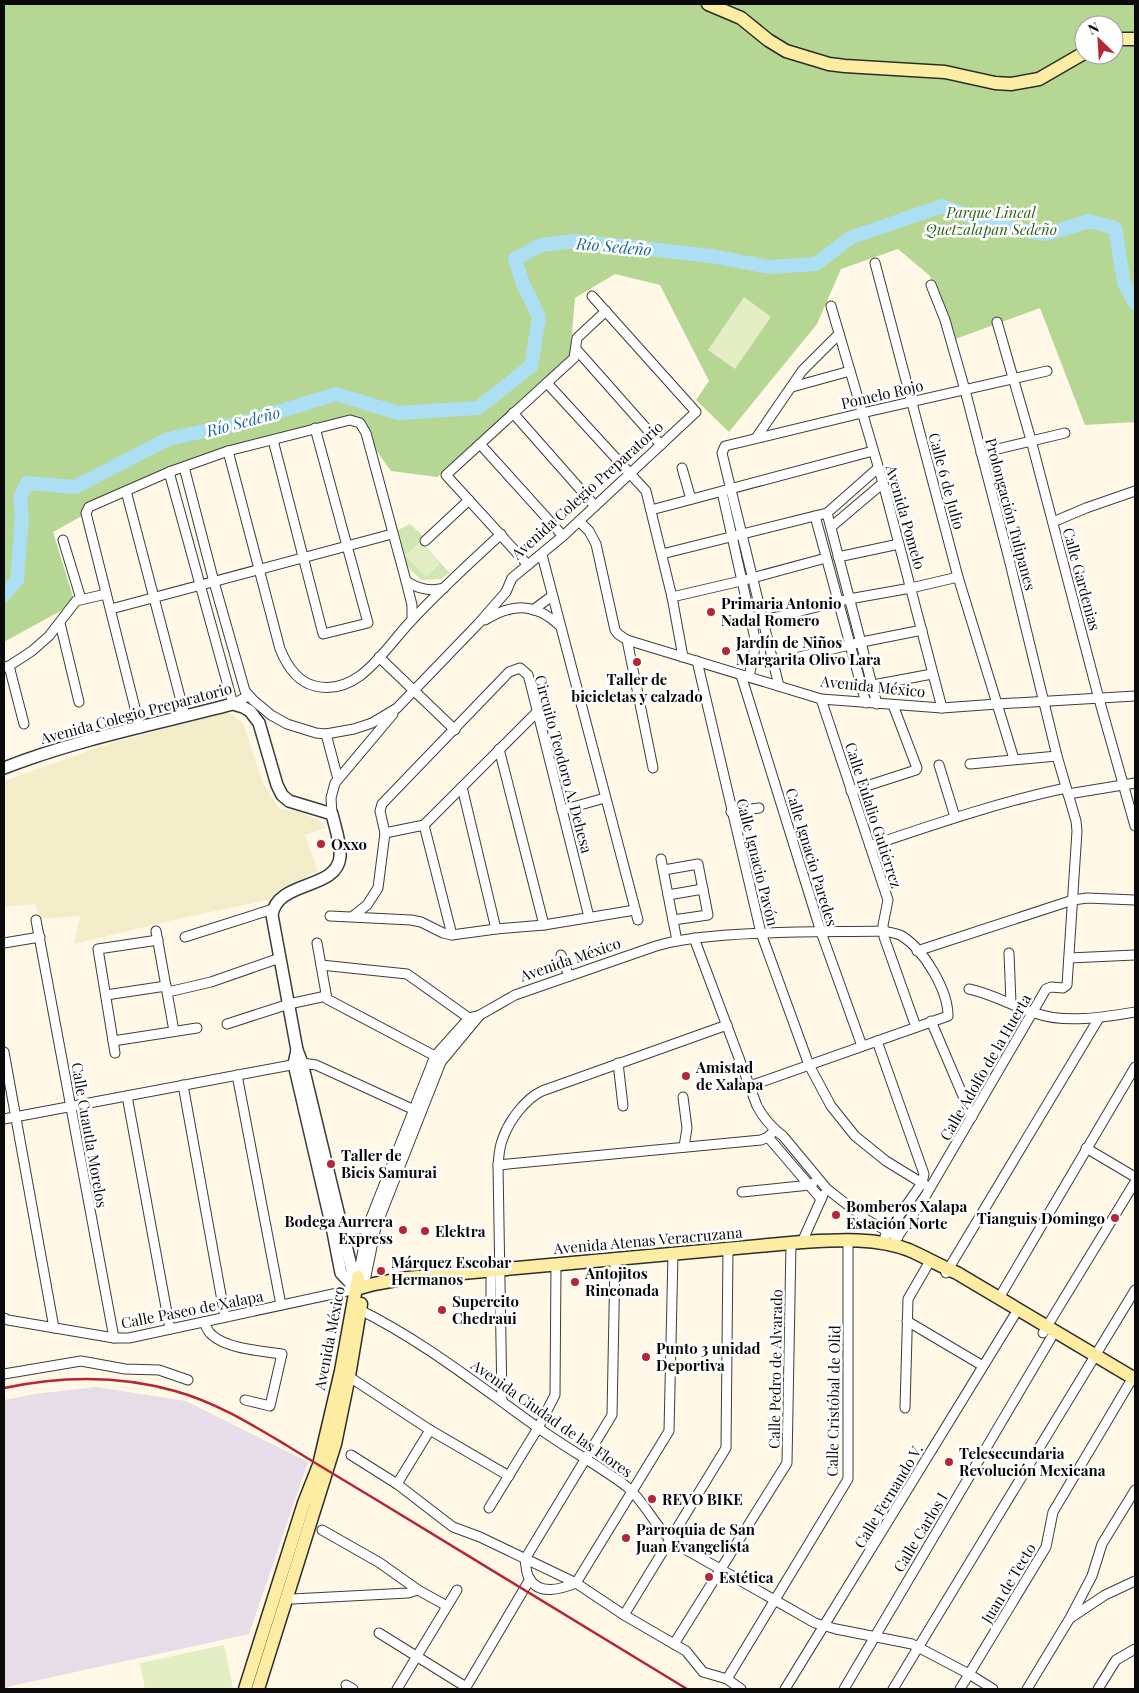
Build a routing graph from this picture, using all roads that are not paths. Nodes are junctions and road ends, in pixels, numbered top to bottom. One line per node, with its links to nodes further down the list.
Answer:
1 (708, 4): 2 (main road)
2 (1074, 60)
3 (874, 263): 17 (street, Calle 6 de Julio)
4 (931, 285): 16 (street, Prolongación Tulipanes)
5 (592, 296): 7 (street, Avenida Colegio Preparatorio)
6 (831, 306): 9 (street, Avenida Pomelo)
7 (606, 311): 10 (street); 26 (street, Avenida Colegio Preparatorio)
8 (997, 322): 13 (street, Calle Gardenias)
9 (840, 334): 11 (street, Avenida Pomelo); 15 (street)
10 (576, 349): 14 (street); 26 (street)
11 (850, 371): 15 (street); 18 (street, Avenida Pomelo)
12 (1047, 371): 13 (street, Pomelo Rojo)
13 (1013, 379): 16 (street, Pomelo Rojo); 24 (street, Calle Gardenias)
14 (547, 383): 19 (street); 34 (street)
15 (792, 387): 22 (street)
16 (964, 390): 17 (street, Pomelo Rojo); 29 (street, Prolongación Tulipanes)
17 (912, 402): 18 (street, Pomelo Rojo); 66 (street, Calle 6 de Julio)
18 (862, 412): 22 (street, Pomelo Rojo); 27 (street, Avenida Pomelo)
19 (513, 413): 25 (street); 42 (street)
20 (316, 428): 23 (street); 50 (street); 57 (street)
21 (1065, 433): 24 (street)
22 (756, 438): 36 (street, Pomelo Rojo)
23 (273, 440): 28 (street); 61 (street)
24 (1031, 440): 29 (street); 47 (street, Calle Gardenias)
25 (480, 444): 41 (street); 52 (street)
26 (661, 445): 34 (street, Avenida Colegio Preparatorio)
27 (873, 451): 32 (street, Avenida Pomelo); 36 (street)
28 (228, 452): 30 (street); 64 (street)
29 (981, 453): 109 (street, Prolongación Tulipanes)
30 (184, 467): 33 (street); 69 (street)
31 (682, 468): 40 (street)
32 (878, 468): 35 (street, Avenida Pomelo); 44 (street)
33 (169, 472): 38 (street); 70 (street)
34 (631, 473): 42 (street, Avenida Colegio Preparatorio); 43 (street)
35 (883, 483): 48 (street); 56 (street, Avenida Pomelo)
36 (732, 489): 39 (street); 49 (street)
37 (1135, 490): 47 (street)
38 (126, 491): 74 (street); 77 (street)
39 (722, 492): 40 (street); 53 (street)
40 (691, 499): 43 (street)
41 (469, 500): 51 (street); 55 (street)
42 (595, 506): 46 (street, Avenida Colegio Preparatorio)
43 (651, 510): 58 (street)
44 (827, 513): 45 (street); 48 (street)
45 (815, 516): 49 (street); 62 (street)
46 (580, 521): 52 (street, Avenida Colegio Preparatorio); 91 (street, Avenida México)
47 (1053, 522): 107 (street, Calle Gardenias)
48 (831, 527): 60 (street)
49 (742, 533): 53 (street); 65 (street)
50 (392, 534): 57 (street); 67 (street)
51 (501, 534): 63 (street); 71 (street)
52 (563, 536): 59 (street, Avenida Colegio Preparatorio)
53 (731, 536): 58 (street); 68 (street)
54 (63, 540): 78 (street)
55 (425, 541)
56 (899, 544): 60 (street); 72 (street, Avenida Pomelo)
57 (347, 546): 61 (street); 61 (street)
58 (662, 554): 76 (street)
59 (542, 555): 63 (street, Avenida Colegio Preparatorio); 75 (street, Circuito Teodoro A. Dehesa)
60 (838, 557): 79 (street)
61 (304, 558): 64 (street)
62 (826, 558): 65 (street); 80 (street)
63 (528, 565): 73 (street, Avenida Colegio Preparatorio)
64 (259, 570): 69 (street); 94 (street)
65 (753, 577): 68 (street); 85 (street)
66 (958, 577): 72 (street); 113 (street, Calle 6 de Julio)
67 (406, 581): 71 (street); 84 (street)
68 (741, 581): 76 (street); 87 (street)
69 (214, 582): 70 (street); 104 (street)
70 (200, 586): 77 (street); 111 (street)
71 (445, 587): 84 (street)
72 (911, 588): 79 (street); 90 (street, Avenida Pomelo)
73 (506, 592): 81 (street); 88 (street, Avenida Colegio Preparatorio)
74 (106, 594): 78 (street); 82 (street)
75 (552, 596): 83 (street); 89 (street, Circuito Teodoro A. Dehesa)
76 (672, 596): 95 (street)
77 (154, 598): 82 (street); 119 (street)
78 (81, 599): 86 (street)
79 (849, 599): 80 (street); 92 (street)
80 (838, 601): 85 (street); 93 (street)
81 (515, 608): 83 (street); 88 (street)
82 (111, 610): 121 (street)
83 (532, 610): 89 (street)
84 (412, 619): 94 (street)
85 (764, 620): 87 (street); 97 (street)
86 (60, 623): 98 (street); 108 (street)
87 (752, 623): 100 (street)
88 (478, 624): 103 (street, Avenida Colegio Preparatorio)
89 (560, 626): 138 (street, Circuito Teodoro A. Dehesa)
90 (922, 630): 92 (street); 99 (street, Avenida Pomelo)
91 (626, 640): 95 (street, Avenida México); 131 (street)
92 (862, 642): 93 (street); 101 (street)
93 (851, 645): 97 (street); 110 (street)
94 (379, 657): 103 (street)
95 (684, 657): 96 (street, Avenida México)
96 (696, 661): 100 (street, Avenida México); 141 (street, Calle Ignacio Pavón)
97 (774, 663): 102 (street)
98 (7, 666): 120 (street)
99 (932, 674): 101 (street); 116 (street, Avenida Pomelo)
100 (745, 676): 102 (street, Avenida México); 163 (street, Calle Ignacio Paredes)
101 (873, 685): 112 (street)
102 (778, 686): 106 (street, Avenida México)
103 (414, 691): 115 (street, Avenida Colegio Preparatorio); 123 (street)
104 (248, 696): 111 (street, Avenida Colegio Preparatorio); 118 (street, Avenida Colegio Preparatorio)
105 (1135, 696): 107 (street, Avenida México)
106 (821, 699): 110 (street, Avenida México); 136 (street, Calle Eulalio Gutiérrez)
107 (1099, 699): 109 (street, Avenida México); 134 (street, Calle Gardenias)
108 (79, 702)
109 (1045, 702): 113 (street, Avenida México); 126 (street, Prolongación Tulipanes)
110 (866, 703): 112 (street, Avenida México)
111 (233, 704): 119 (street, Avenida Colegio Preparatorio); 122 (street)
112 (877, 704): 114 (street, Avenida México)
113 (997, 704): 116 (street, Avenida México); 127 (street, Calle 6 de Julio)
114 (894, 705): 116 (street, Avenida México); 136 (street)
115 (398, 708): 124 (street, Avenida Colegio Preparatorio); 132 (street, Avenida Colegio Preparatorio)
116 (942, 708)
117 (537, 712): 123 (street, Circuito Teodoro A. Dehesa); 125 (street); 140 (street, Circuito Teodoro A. Dehesa)
118 (272, 715): 122 (street); 124 (street, Avenida Colegio Preparatorio)
119 (185, 716): 121 (street, Avenida Colegio Preparatorio)
120 (24, 724)
121 (140, 728): 130 (street, Avenida Colegio Preparatorio)
122 (261, 728): 142 (street)
123 (455, 730): 146 (street, Circuito Teodoro A. Dehesa)
124 (326, 734): 132 (street, Avenida Colegio Preparatorio)
125 (500, 749): 135 (street); 160 (street)
126 (1058, 756): 127 (street); 137 (street, Calle Adolfo de la Huerta)
127 (1014, 759): 128 (street)
128 (970, 764)
129 (939, 766): 143 (street)
130 (4, 768)
131 (653, 768)
132 (338, 779): 142 (street, Avenida Colegio Preparatorio)
133 (1135, 783): 134 (street)
134 (1124, 785): 137 (street); 145 (street, Calle Gardenias)
135 (462, 787): 144 (street); 161 (street)
136 (851, 791): 147 (street, Calle Eulalio Gutiérrez)
137 (1067, 791): 143 (street); 152 (street, Calle Adolfo de la Huerta)
138 (605, 798): 140 (street); 157 (street, Circuito Teodoro A. Dehesa)
139 (759, 808): 141 (street)
140 (562, 810): 157 (street, Circuito Teodoro A. Dehesa)
141 (731, 812): 162 (street, Calle Ignacio Pavón)
142 (332, 814): 154 (street)
143 (955, 817): 147 (street)
144 (424, 825): 146 (street); 165 (street)
145 (1135, 826)
146 (385, 833): 156 (street, Circuito Teodoro A. Dehesa)
147 (870, 846): 164 (street, Calle Eulalio Gutiérrez)
148 (661, 859): 149 (street)
149 (664, 870): 150 (street); 151 (street)
150 (703, 889): 151 (street); 159 (street)
151 (668, 896): 159 (street)
152 (1073, 900): 153 (street); 172 (street); 177 (street, Calle Adolfo de la Huerta)
153 (1135, 900)
154 (273, 909): 167 (street); 176 (street)
155 (330, 916): 156 (street)
156 (353, 916): 165 (street)
157 (589, 918): 160 (street, Circuito Teodoro A. Dehesa)
158 (36, 920): 166 (street, Calle Cuautla Morelos)
159 (673, 920): 169 (street)
160 (544, 924): 161 (street, Circuito Teodoro A. Dehesa)
161 (496, 928): 165 (street, Circuito Teodoro A. Dehesa)
162 (761, 932): 163 (street, Avenida México); 168 (street, Avenida México); 204 (street, Calle Ignacio Pavón)
163 (821, 932): 164 (street, Avenida México); 198 (street, Calle Ignacio Paredes)
164 (883, 932): 172 (street, Avenida México); 193 (street, Calle Eulalio Gutiérrez)
165 (452, 935)
166 (40, 937): 170 (street); 211 (street, Calle Cuautla Morelos)
167 (185, 937)
168 (694, 938): 169 (street, Avenida México); 192 (street)
169 (676, 941): 179 (street, Avenida México)
170 (4, 943)
171 (317, 943): 178 (street)
172 (917, 951): 190 (street, Avenida México)
173 (1009, 953): 184 (street)
174 (561, 955): 179 (street)
175 (1135, 955): 177 (street)
176 (280, 958): 180 (street); 185 (street)
177 (1069, 958): 187 (street, Calle Adolfo de la Huerta)
178 (321, 965): 183 (street); 188 (street)
179 (569, 976): 188 (street, Avenida México)
180 (167, 989): 182 (street); 182 (street); 195 (street)
181 (969, 989): 184 (street)
182 (106, 995): 196 (street)
183 (326, 996): 185 (street); 201 (street)
184 (1011, 1003): 187 (street)
185 (289, 1004): 191 (street); 202 (street)
186 (1135, 1012): 189 (street)
187 (1034, 1013): 189 (street); 215 (street, Calle Adolfo de la Huerta)
188 (475, 1018): 201 (street, Avenida México); 213 (street, Avenida México)
189 (1099, 1018): 240 (street)
190 (931, 1021): 193 (street); 215 (street)
191 (227, 1024)
192 (727, 1025): 203 (street); 208 (street)
193 (916, 1027): 197 (street)
194 (196, 1028): 195 (street)
195 (174, 1031): 196 (street)
196 (113, 1041): 200 (street)
197 (877, 1041): 198 (street); 225 (street)
198 (862, 1046): 204 (street)
199 (4, 1052): 214 (street)
200 (115, 1052)
201 (435, 1056): 213 (street, Avenida México)
202 (298, 1064): 206 (street); 213 (street); 230 (street)
203 (618, 1064): 212 (street); 220 (street)
204 (809, 1065): 208 (street); 225 (street, Calle Ignacio Pavón)
205 (1135, 1067): 219 (street)
206 (237, 1075): 207 (street); 245 (street)
207 (183, 1085): 209 (street); 248 (street)
208 (750, 1086): 217 (street)
209 (127, 1096): 211 (street); 253 (street)
210 (683, 1097): 218 (street)
211 (70, 1106): 214 (street); 255 (street, Calle Cuautla Morelos)
212 (623, 1106)
213 (417, 1112): 229 (street, Avenida México); 242 (street, Avenida México)
214 (16, 1117): 216 (street); 252 (street)
215 (972, 1117): 225 (street, Calle Adolfo de la Huerta)
216 (4, 1119)
217 (771, 1134): 218 (street); 222 (street); 224 (street)
218 (684, 1147): 220 (street)
219 (1086, 1148): 221 (street); 244 (street)
220 (498, 1165): 241 (street)
221 (1135, 1177)
222 (819, 1180): 224 (street); 226 (street)
223 (1135, 1182): 254 (street, Calle Carlos I)
224 (810, 1185): 227 (street); 228 (street)
225 (926, 1185): 231 (street, Calle Adolfo de la Huerta); 233 (street, Calle Adolfo de la Huerta)
226 (827, 1189): 228 (street); 231 (street)
227 (742, 1192)
228 (821, 1199): 234 (street)
229 (367, 1228): 230 (street); 242 (street, Avenida México)
230 (338, 1231): 242 (street)
231 (888, 1232): 233 (street); 235 (street, Calle Adolfo de la Huerta)
232 (848, 1241): 234 (main road, Avenida Atenas Veracruzana); 235 (main road, Avenida Atenas Veracruzana); 285 (street, Calle Cristóbal de Olid)
233 (895, 1241): 235 (main road, Avenida Atenas Veracruzana); 240 (main road, Avenida Atenas Veracruzana)
234 (797, 1242): 236 (main road, Avenida Atenas Veracruzana); 278 (street, Calle Pedro de Alvarado)
235 (879, 1243)
236 (728, 1249): 237 (main road, Avenida Atenas Veracruzana); 276 (street)
237 (673, 1254): 238 (main road, Avenida Atenas Veracruzana); 272 (street)
238 (615, 1260): 239 (main road, Avenida Atenas Veracruzana); 268 (street)
239 (556, 1264): 241 (main road, Avenida Atenas Veracruzana); 265 (street)
240 (941, 1267): 244 (main road, Avenida Atenas Veracruzana); 247 (main road, Avenida Atenas Veracruzana); 250 (street)
241 (495, 1271): 242 (main road, Avenida Atenas Veracruzana); 263 (street)
242 (359, 1284): 245 (street, Calle Paseo de Xalapa); 246 (main road, Avenida México)
243 (1135, 1290): 256 (street)
244 (999, 1298): 254 (main road, Avenida Atenas Veracruzana)
245 (281, 1305): 248 (street, Calle Paseo de Xalapa)
246 (356, 1308): 258 (main road, Avenida México); 263 (street, Avenida Ciudad de las Flores)
247 (1014, 1316): 254 (main road, Avenida Atenas Veracruzana); 257 (street, Calle Fernando V.)
248 (225, 1317): 251 (street, Calle Paseo de Xalapa)
249 (4, 1318): 252 (street, Calle Paseo de Xalapa)
250 (907, 1321): 257 (street); 264 (street)
251 (204, 1322): 253 (street, Calle Paseo de Xalapa); 262 (street)
252 (54, 1328): 255 (street, Calle Paseo de Xalapa)
253 (170, 1329): 255 (street, Calle Paseo de Xalapa)
254 (1047, 1332): 256 (main road, Avenida Atenas Veracruzana); 291 (street, Calle Carlos I)
255 (114, 1338)
256 (1093, 1358): 261 (main road, Avenida Atenas Veracruzana); 293 (street)
257 (983, 1366): 289 (street, Calle Fernando V.)
258 (345, 1373): 266 (street); 273 (main road, Avenida México)
259 (4, 1374): 260 (street)
260 (188, 1380)
261 (1133, 1384): 296 (street, Juan de Tecto)
262 (245, 1400)
263 (502, 1401): 265 (street, Avenida Ciudad de las Flores)
264 (904, 1408)
265 (538, 1428): 268 (street, Avenida Ciudad de las Flores); 269 (street)
266 (430, 1430): 269 (street); 270 (street)
267 (351, 1455): 270 (street)
268 (586, 1460): 272 (street, Avenida Ciudad de las Flores); 277 (street)
269 (509, 1476): 274 (street)
270 (397, 1484): 277 (street)
271 (1135, 1490): 288 (street)
272 (632, 1492): 276 (street, Avenida Ciudad de las Flores); 281 (street)
273 (310, 1506): 299 (main road, Avenida México); 300 (main road, Avenida México)
274 (489, 1508)
275 (322, 1530): 282 (street)
276 (671, 1540): 278 (street, Avenida Ciudad de las Flores); 287 (street)
277 (525, 1559): 279 (street); 281 (street)
278 (721, 1569): 285 (street, Avenida Ciudad de las Flores); 292 (street, Calle Pedro de Alvarado)
279 (530, 1579): 281 (street); 298 (street)
280 (1135, 1581): 288 (street)
281 (576, 1583): 287 (street)
282 (418, 1590): 284 (street); 286 (street)
283 (457, 1590): 286 (street)
284 (292, 1599)
285 (774, 1601): 289 (street, Avenida Ciudad de las Flores); 297 (street, Calle Cristóbal de Olid)
286 (447, 1606): 295 (street)
287 (624, 1615): 292 (street)
288 (1070, 1618): 308 (street)
289 (824, 1626): 291 (street, Avenida Ciudad de las Flores); 303 (street, Calle Fernando V.)
290 (379, 1632): 295 (street)
291 (874, 1636): 293 (street, Avenida Ciudad de las Flores); 304 (street, Calle Carlos I)
292 (674, 1644): 297 (street)
293 (919, 1647): 296 (street, Avenida Ciudad de las Flores); 305 (street)
294 (1135, 1649): 309 (street)
295 (416, 1657): 298 (street); 301 (street)
296 (969, 1674): 306 (street, Juan de Tecto); 307 (street, Avenida Ciudad de las Flores)
297 (727, 1679): 302 (street)
298 (465, 1688)
299 (246, 1689)
300 (258, 1689)
301 (397, 1689)
302 (741, 1689)
303 (785, 1689)
304 (844, 1689)
305 (893, 1689)
306 (960, 1689)
307 (993, 1689)
308 (1027, 1689)
309 (1098, 1689)

